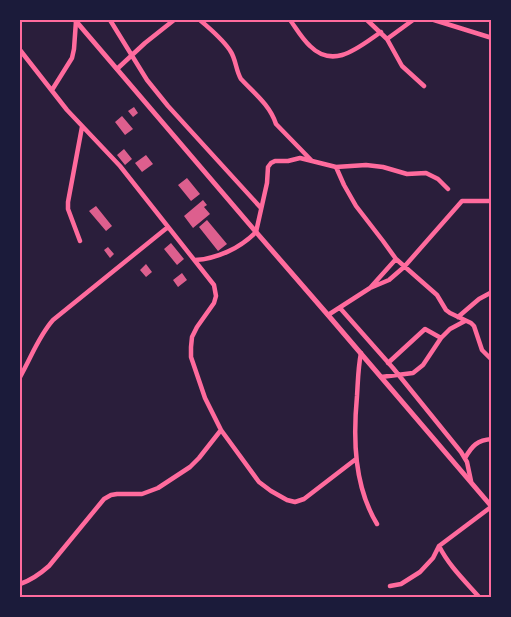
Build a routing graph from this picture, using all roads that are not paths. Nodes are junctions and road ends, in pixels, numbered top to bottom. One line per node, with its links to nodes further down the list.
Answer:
1 (77, 20): 14 (street); 16 (street)
2 (110, 20): 13 (street)
3 (173, 20): 13 (street)
4 (200, 20): 18 (street)
5 (290, 20): 9 (street)
6 (368, 20): 9 (street)
7 (413, 20): 11 (street)
8 (435, 20): 10 (street)
9 (381, 32): 11 (street)
10 (492, 38)
11 (387, 39): 15 (street)
12 (20, 50): 16 (street)
13 (131, 55): 14 (street); 22 (street)
14 (117, 69): 24 (street)
15 (424, 86)
16 (52, 90): 17 (street)
17 (82, 127): 23 (street); 25 (street)
18 (314, 162): 19 (street); 22 (street)
19 (336, 167): 20 (street); 26 (street)
20 (448, 189)
21 (492, 201): 28 (street)
22 (261, 208): 24 (street)
23 (168, 227): 27 (street); 41 (street)
24 (256, 232): 27 (street); 33 (street)
25 (80, 241)
26 (396, 259): 28 (street); 29 (street)
27 (195, 260): 43 (street)
28 (404, 267): 29 (street); 34 (street)
29 (370, 288): 32 (street)
30 (489, 294): 31 (street); 34 (street)
31 (492, 299)
32 (340, 308): 33 (street); 39 (street)
33 (328, 315): 37 (street)
34 (458, 317): 35 (street)
35 (465, 321): 36 (street); 38 (street)
36 (441, 338): 39 (street); 40 (street)
37 (361, 353): 42 (street); 46 (street)
38 (492, 360)
39 (388, 363): 40 (street)
40 (398, 374): 42 (street); 45 (street)
41 (20, 377)
42 (381, 377): 47 (street)
43 (221, 430): 46 (street); 51 (street)
44 (492, 439): 45 (street)
45 (465, 458): 47 (street)
46 (356, 459): 49 (street)
47 (471, 484): 48 (street)
48 (491, 507): 50 (street)
49 (376, 524)
50 (439, 546): 52 (street); 53 (street)
51 (20, 584)
52 (390, 586)
53 (480, 597)

